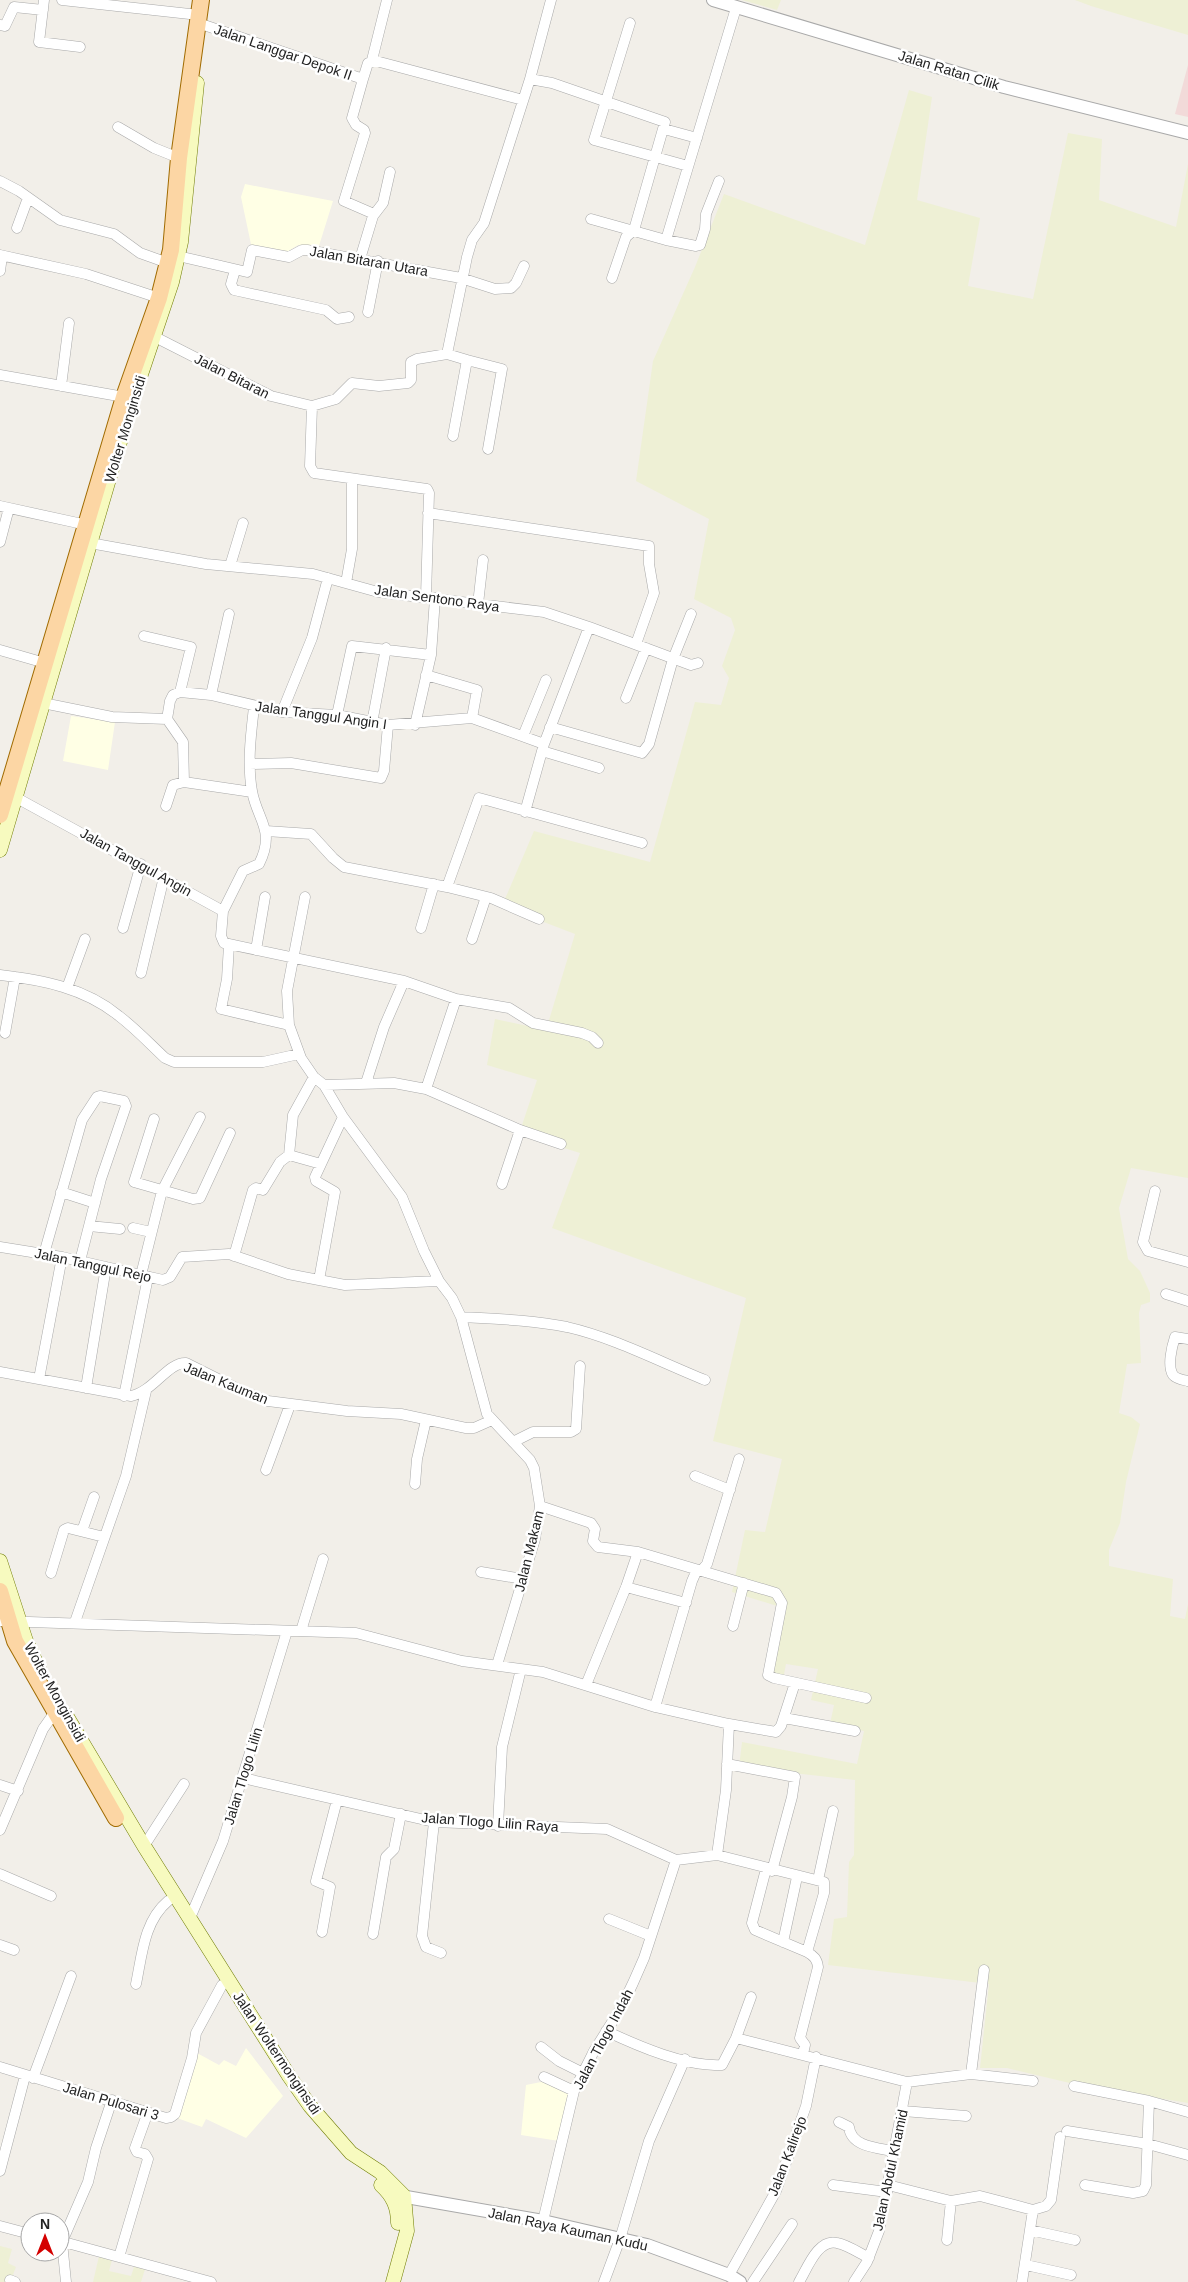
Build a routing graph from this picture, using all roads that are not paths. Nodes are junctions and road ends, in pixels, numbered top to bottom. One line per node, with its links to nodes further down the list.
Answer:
1 (62, 0): 8 (street, Jalan Langgar Depok II)
2 (208, 0): 8 (main road, Wolter Monginsidi)
3 (387, 0): 12 (street)
4 (551, 0): 14 (street)
5 (713, 0): 7 (street, Jalan Ratan Cilik)
6 (43, 5): 10 (street); 11 (street)
7 (736, 8): 19 (street, Jalan Ratan Cilik); 20 (street)
8 (202, 13): 13 (street, Jalan Langgar Depok II); 21 (main road, Wolter Monginsidi); 34 (main road, Wolter Monginsidi)
9 (630, 23): 16 (street)
10 (0, 26)
11 (80, 47)
12 (372, 60): 13 (street, Jalan Langgar Depok II); 15 (street, Jalan Langgar Depok II)
13 (363, 79): 28 (street)
14 (530, 79): 15 (street); 16 (street)
15 (523, 100): 40 (street)
16 (606, 102): 18 (street); 22 (street)
17 (118, 128): 21 (street)
18 (664, 129): 20 (street); 22 (street)
19 (1188, 133)
20 (696, 138): 23 (street)
21 (179, 158): 34 (main road, Wolter Monginsidi)
22 (656, 158): 23 (street); 31 (street)
23 (688, 166): 32 (street)
24 (390, 172): 28 (street)
25 (719, 181): 32 (street)
26 (1, 184): 27 (street)
27 (28, 198): 30 (street); 34 (street)
28 (374, 214): 35 (street)
29 (591, 219): 31 (street)
30 (17, 228)
31 (634, 230): 32 (street); 41 (street)
32 (666, 240)
33 (1, 255): 39 (street); 42 (street)
34 (181, 259): 38 (street); 42 (main road, Wolter Monginsidi); 46 (main road, Wolter Monginsidi)
35 (360, 259): 36 (street, Jalan Bitaran Utara); 38 (street, Jalan Bitaran Utara)
36 (378, 261): 40 (street, Jalan Bitaran Utara); 43 (street)
37 (524, 266): 40 (street, Jalan Bitaran Utara)
38 (235, 270): 44 (street)
39 (0, 271)
40 (461, 278): 47 (street)
41 (612, 278)
42 (159, 298): 51 (main road, Wolter Monginsidi)
43 (368, 312)
44 (349, 317)
45 (69, 323): 50 (street)
46 (155, 337): 52 (street, Jalan Bitaran); 58 (main road, Wolter Monginsidi)
47 (447, 354): 48 (street); 52 (street, Jalan Bitaran)
48 (467, 360): 53 (street); 54 (street)
49 (0, 375): 50 (street)
50 (61, 386): 51 (street)
51 (124, 397): 58 (main road, Wolter Monginsidi)
52 (312, 406): 55 (street)
53 (453, 436)
54 (488, 449)
55 (352, 479): 57 (street); 65 (street)
56 (5, 507): 58 (street); 60 (street)
57 (428, 513): 66 (street); 72 (street)
58 (91, 519): 61 (main road, Wolter Monginsidi); 78 (main road, Wolter Monginsidi)
59 (243, 522): 63 (street)
60 (0, 542)
61 (90, 543): 63 (street, Jalan Sentono Raya); 85 (main road, Wolter Monginsidi)
62 (482, 560): 67 (street)
63 (230, 566): 64 (street, Jalan Sentono Raya)
64 (328, 578): 65 (street, Jalan Sentono Raya); 87 (street)
65 (346, 583): 66 (street, Jalan Sentono Raya)
66 (431, 597): 67 (street, Jalan Sentono Raya); 76 (street)
67 (478, 604): 70 (street, Jalan Sentono Raya)
68 (229, 614): 83 (street)
69 (691, 614): 77 (street)
70 (589, 626): 72 (street, Jalan Sentono Raya); 94 (street)
71 (144, 636): 82 (street)
72 (636, 644): 74 (street, Jalan Sentono Raya)
73 (386, 648): 76 (street); 88 (street); 91 (street)
74 (646, 648): 77 (street, Jalan Sentono Raya); 84 (street)
75 (0, 650): 78 (street)
76 (430, 655): 80 (street)
77 (672, 659): 79 (street, Jalan Sentono Raya); 94 (street)
78 (45, 663): 104 (main road, Wolter Monginsidi)
79 (698, 663)
80 (426, 676): 89 (street); 93 (street)
81 (546, 680): 95 (street)
82 (180, 692): 83 (street, Jalan Tanggul Angin I); 90 (street)
83 (211, 695): 86 (street, Jalan Tanggul Angin I)
84 (626, 698)
85 (43, 703): 90 (street); 101 (main road, Wolter Monginsidi)
86 (254, 706): 87 (street, Jalan Tanggul Angin I); 97 (street)
87 (282, 712): 88 (street, Jalan Tanggul Angin I)
88 (337, 715): 91 (street, Jalan Tanggul Angin I)
89 (472, 718): 93 (street, Jalan Tanggul Angin I); 95 (street)
90 (167, 719): 99 (street)
91 (372, 723): 92 (street, Jalan Tanggul Angin I)
92 (388, 725): 93 (street, Jalan Tanggul Angin I); 97 (street)
93 (415, 725)
94 (550, 727): 96 (street)
95 (523, 736): 96 (street)
96 (543, 748): 98 (street); 103 (street)
97 (250, 764): 100 (street)
98 (599, 768)
99 (184, 782): 100 (street); 102 (street)
100 (252, 792): 105 (street)
101 (15, 796): 107 (main road, Wolter Monginsidi); 108 (street, Jalan Tanggul Angin)
102 (166, 806)
103 (524, 812): 106 (street); 111 (street)
104 (0, 815)
105 (266, 830): 110 (street); 115 (street)
106 (642, 843)
107 (0, 850)
108 (141, 864): 109 (street, Jalan Tanggul Angin); 117 (street)
109 (164, 877): 115 (street, Jalan Tanggul Angin); 124 (street)
110 (434, 884): 111 (street); 118 (street)
111 (447, 887): 113 (street)
112 (265, 897): 122 (street)
113 (486, 897): 116 (street); 119 (street)
114 (305, 898): 123 (street)
115 (223, 910): 121 (street)
116 (539, 919)
117 (123, 928)
118 (422, 928)
119 (472, 938)
120 (85, 939): 128 (street)
121 (229, 945): 122 (street); 130 (street)
122 (256, 950): 123 (street)
123 (295, 957): 127 (street); 130 (street)
124 (141, 973)
125 (0, 975): 126 (street)
126 (15, 977): 128 (street); 131 (street)
127 (404, 981): 129 (street); 135 (street)
128 (67, 988): 133 (street)
129 (456, 999): 132 (street); 137 (street)
130 (289, 1025): 133 (street)
131 (5, 1034)
132 (598, 1043)
133 (299, 1054): 134 (street)
134 (314, 1076): 136 (street); 144 (street)
135 (366, 1083): 136 (street); 137 (street)
136 (324, 1086): 139 (street)
137 (426, 1089): 141 (street)
138 (200, 1117): 147 (street)
139 (343, 1117): 145 (street); 164 (street)
140 (154, 1119): 147 (street)
141 (520, 1130): 143 (street); 146 (street)
142 (230, 1133): 147 (street)
143 (561, 1144)
144 (289, 1155): 145 (street); 157 (street)
145 (321, 1164): 163 (street)
146 (502, 1184)
147 (162, 1190): 154 (street)
148 (1155, 1191): 160 (street)
149 (61, 1192): 150 (street); 150 (street); 156 (street)
150 (95, 1203): 151 (street)
151 (89, 1226): 153 (street); 159 (street)
152 (133, 1228): 154 (street)
153 (120, 1229)
154 (151, 1232): 162 (street)
155 (0, 1247): 156 (street, Jalan Tanggul Rejo)
156 (44, 1254): 158 (street, Jalan Tanggul Rejo)
157 (234, 1256): 162 (street, Jalan Tanggul Rejo); 163 (street, Jalan Tanggul Rejo)
158 (62, 1257): 159 (street, Jalan Tanggul Rejo); 171 (street)
159 (80, 1262): 161 (street, Jalan Tanggul Rejo)
160 (1188, 1262)
161 (106, 1267): 162 (street, Jalan Tanggul Rejo); 174 (street)
162 (144, 1276): 176 (street)
163 (318, 1280): 164 (street, Jalan Tanggul Rejo)
164 (440, 1281): 167 (street)
165 (1166, 1294): 166 (street)
166 (1188, 1301)
167 (461, 1317): 172 (street); 179 (street)
168 (1188, 1339): 173 (street)
169 (580, 1366): 180 (street)
170 (0, 1372): 171 (street, Jalan Kauman)
171 (39, 1379): 174 (street, Jalan Kauman)
172 (705, 1380)
173 (1188, 1381)
174 (86, 1388): 176 (street, Jalan Kauman)
175 (146, 1391): 176 (street, Jalan Kauman); 177 (street, Jalan Kauman); 189 (street)
176 (124, 1396)
177 (290, 1405): 178 (street, Jalan Kauman); 182 (street)
178 (426, 1420): 179 (street, Jalan Kauman); 184 (street)
179 (492, 1420): 180 (street, Jalan Makam)
180 (513, 1442): 187 (street, Jalan Makam)
181 (740, 1459): 185 (street)
182 (266, 1470)
183 (695, 1476): 185 (street)
184 (415, 1484)
185 (730, 1490): 193 (street)
186 (94, 1497): 188 (street)
187 (540, 1506): 190 (street); 196 (street, Jalan Makam)
188 (82, 1531): 189 (street); 195 (street)
189 (104, 1538): 202 (street)
190 (638, 1552): 193 (street); 198 (street)
191 (323, 1559): 205 (street)
192 (0, 1561): 201 (main road, Wolter Monginsidi)
193 (702, 1570): 197 (street); 200 (street)
194 (481, 1572): 196 (street)
195 (51, 1573)
196 (523, 1579): 206 (street, Jalan Makam)
197 (744, 1583): 203 (street); 208 (street)
198 (626, 1587): 200 (street); 209 (street)
199 (0, 1591): 201 (main road, Wolter Monginsidi)
200 (686, 1603): 211 (street)
201 (9, 1621): 202 (street); 212 (main road, Wolter Monginsidi); 224 (main road, Wolter Monginsidi)
202 (75, 1622): 204 (street)
203 (733, 1626)
204 (287, 1631): 205 (street); 217 (street, Jalan Tlogo Lilin)
205 (301, 1631): 206 (street)
206 (497, 1665): 207 (street)
207 (521, 1669): 209 (street); 226 (street)
208 (795, 1682): 210 (street); 213 (street)
209 (586, 1685): 211 (street)
210 (866, 1698)
211 (655, 1707): 214 (street)
212 (54, 1712): 220 (street); 224 (main road, Wolter Monginsidi)
213 (784, 1718): 214 (street); 215 (street)
214 (729, 1724): 216 (street)
215 (855, 1731)
216 (727, 1764): 229 (street); 231 (street)
217 (242, 1778): 221 (street, Jalan Tlogo Lilin Raya); 237 (street, Jalan Tlogo Lilin)
218 (184, 1784): 228 (street)
219 (0, 1785): 220 (street)
220 (18, 1791): 227 (street)
221 (337, 1800): 223 (street, Jalan Tlogo Lilin Raya); 239 (street)
222 (833, 1811): 234 (street)
223 (401, 1814): 225 (street, Jalan Tlogo Lilin Raya); 240 (street)
224 (121, 1817): 228 (main road, Jalan Woltermonginsidi); 236 (main road, Jalan Woltermonginsidi)
225 (434, 1822): 226 (street, Jalan Tlogo Lilin Raya); 246 (street)
226 (498, 1826): 230 (street, Jalan Tlogo Lilin Raya)
227 (0, 1830)
228 (144, 1846): 237 (main road, Jalan Woltermonginsidi)
229 (717, 1855): 230 (street); 231 (street)
230 (676, 1860): 241 (street, Jalan Tlogo Indah)
231 (769, 1870): 233 (street); 242 (street)
232 (0, 1874): 235 (street)
233 (797, 1877): 234 (street); 242 (street)
234 (818, 1880): 245 (street)
235 (51, 1896)
236 (168, 1901): 249 (street); 250 (main road, Jalan Woltermonginsidi)
237 (190, 1918): 281 (main road, Jalan Woltermonginsidi)
238 (609, 1919): 241 (street)
239 (322, 1932)
240 (373, 1934)
241 (651, 1936): 252 (street, Jalan Tlogo Indah)
242 (783, 1942): 245 (street)
243 (0, 1945): 244 (street)
244 (14, 1950)
245 (807, 1952): 255 (street)
246 (441, 1954)
247 (984, 1970): 260 (street)
248 (70, 1976): 261 (street)
249 (136, 1984)
250 (222, 1985): 270 (street, Jalan Pulosari 3); 281 (main road, Jalan Woltermonginsidi)
251 (752, 1997): 253 (street)
252 (606, 2030): 257 (street); 259 (street, Jalan Tlogo Indah)
253 (736, 2038): 255 (street); 257 (street)
254 (541, 2047): 259 (street)
255 (803, 2054): 256 (street)
256 (816, 2057): 264 (street); 299 (street, Jalan Kalirejo)
257 (685, 2059): 290 (street)
258 (0, 2067): 261 (street, Jalan Pulosari 3)
259 (583, 2073): 266 (street, Jalan Tlogo Indah)
260 (971, 2074): 263 (street); 264 (street)
261 (29, 2077): 267 (street, Jalan Pulosari 3); 277 (street)
262 (544, 2077): 266 (street)
263 (1033, 2081)
264 (907, 2082): 269 (street, Jalan Abdul Khamid)
265 (1074, 2086): 268 (street)
266 (574, 2091): 285 (street, Jalan Tlogo Indah)
267 (112, 2100): 270 (street, Jalan Pulosari 3); 284 (street)
268 (1149, 2101): 271 (street); 274 (street)
269 (903, 2111): 272 (street); 275 (street, Jalan Abdul Khamid)
270 (148, 2112): 294 (street)
271 (1188, 2112)
272 (966, 2116)
273 (839, 2122): 275 (street)
274 (1148, 2144): 276 (street); 279 (street); 283 (street)
275 (893, 2150): 280 (street, Jalan Abdul Khamid)
276 (1188, 2155)
277 (0, 2171)
278 (833, 2185): 280 (street)
279 (1085, 2185)
280 (888, 2189): 282 (street); 295 (street, Jalan Abdul Khamid)
281 (397, 2195): 285 (street, Jalan Raya Kauman Kudu); 302 (main road, Jalan Woltermonginsidi); 303 (main road)
282 (952, 2201): 283 (street); 291 (street)
283 (1033, 2210): 288 (street)
284 (70, 2221)
285 (543, 2221): 290 (street, Jalan Raya Kauman Kudu)
286 (792, 2224): 305 (street)
287 (0, 2226): 289 (street)
288 (1030, 2230): 292 (street); 297 (street)
289 (20, 2231)
290 (620, 2239): 299 (street, Jalan Raya Kauman Kudu); 304 (street)
291 (947, 2240)
292 (1075, 2240)
293 (70, 2243): 294 (street)
294 (119, 2257): 301 (street)
295 (869, 2258): 306 (street); 307 (street, Jalan Abdul Khamid)
296 (64, 2262): 300 (street)
297 (1026, 2265): 298 (street); 308 (street)
298 (1071, 2275)
299 (733, 2279)
300 (66, 2282)
301 (211, 2282)
302 (384, 2282)
303 (393, 2282)
304 (604, 2282)
305 (753, 2282)
306 (798, 2282)
307 (854, 2282)
308 (1022, 2282)

